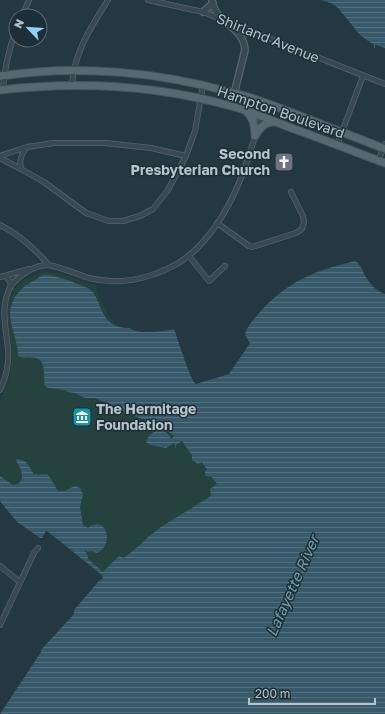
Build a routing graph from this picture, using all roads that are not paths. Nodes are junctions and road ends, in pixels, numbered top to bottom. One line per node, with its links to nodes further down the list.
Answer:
1 (108, 0): 7 (street)
2 (148, 0): 4 (street, Shirland Avenue)
3 (213, 2): 4 (street); 5 (street)
4 (203, 12): 5 (street, Shirland Avenue)
5 (222, 19): 9 (street, Shirland Avenue); 14 (street)
6 (10, 48): 8 (street)
7 (73, 71): 8 (main road, Hampton Boulevard); 11 (street); 12 (main road, Hampton Boulevard)
8 (1, 75): 13 (street)
9 (363, 76): 10 (street, Shirland Avenue); 21 (street)
10 (385, 84)
11 (72, 85): 13 (main road, Hampton Boulevard); 15 (main road, Hampton Boulevard)
12 (203, 85): 14 (main road, Hampton Boulevard); 15 (street)
13 (1, 90)
14 (235, 93): 16 (main road, Hampton Boulevard); 17 (street)
15 (201, 99): 17 (main road, Hampton Boulevard); 26 (street)
16 (266, 103): 19 (street); 21 (main road, Hampton Boulevard)
17 (231, 106): 18 (main road, Hampton Boulevard)
18 (244, 110): 19 (main road, Hampton Boulevard); 22 (main road)
19 (261, 116): 20 (main road, Hampton Boulevard); 22 (street)
20 (276, 122): 22 (main road); 23 (main road, Hampton Boulevard)
21 (342, 132): 23 (street); 25 (main road, Hampton Boulevard)
22 (255, 136): 31 (street)
23 (337, 145): 28 (main road, Hampton Boulevard)
24 (27, 147): 26 (street); 27 (street); 29 (street)
25 (384, 147): 28 (street)
26 (186, 156): 29 (street)
27 (0, 157): 29 (street)
28 (382, 162)
29 (22, 169)
30 (291, 192): 31 (street)
31 (217, 223): 33 (street)
32 (0, 225): 34 (street)
33 (189, 256): 34 (street); 35 (street)
34 (49, 265): 36 (street)
35 (225, 266)
36 (34, 268): 37 (street); 38 (street)
37 (2, 276): 38 (street)
38 (11, 287): 39 (street)
39 (0, 390)
40 (38, 548): 42 (street)
41 (0, 566): 42 (street)
42 (20, 582): 43 (street)
43 (0, 625)

